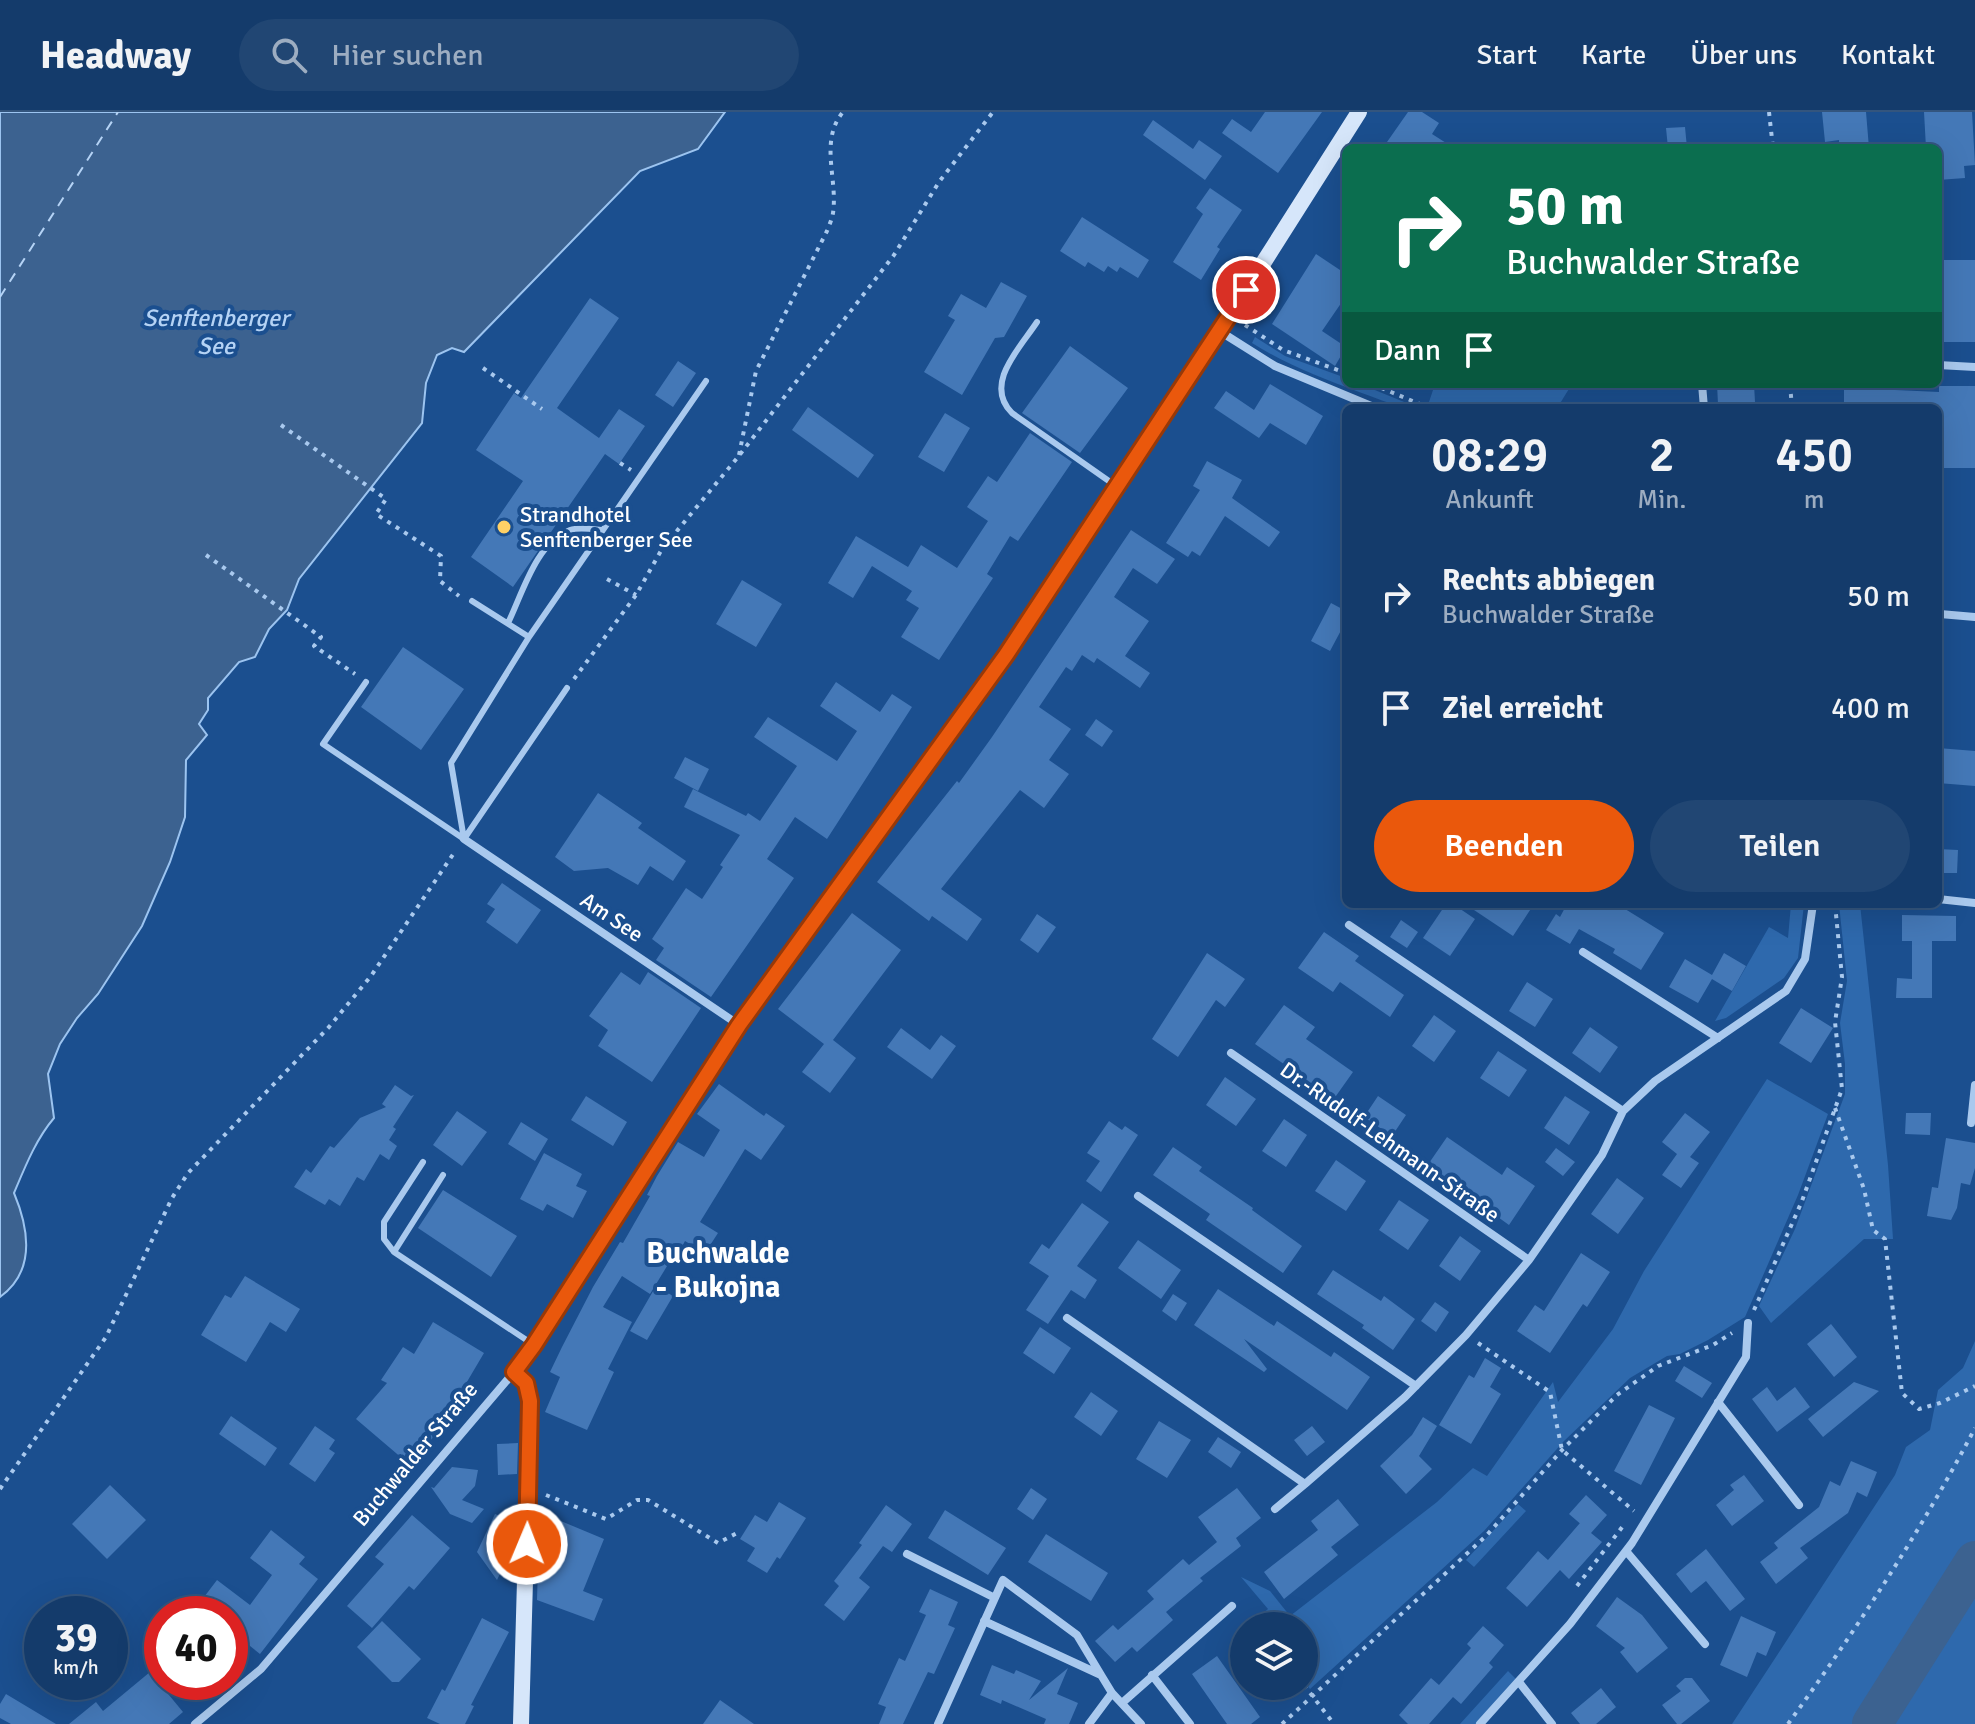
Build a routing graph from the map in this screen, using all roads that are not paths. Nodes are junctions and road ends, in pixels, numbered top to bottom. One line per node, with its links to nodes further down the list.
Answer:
1 (1359, 112): 3 (street, Buchwalder Straße)
2 (1037, 322): 8 (lane)
3 (1220, 331): 7 (street); 8 (street, Buchwalder Straße)
4 (1942, 365): 5 (street)
5 (1975, 367)
6 (706, 381): 9 (lane)
7 (1366, 404)
8 (1117, 487): 23 (street, Buchwalder Straße)
9 (601, 530): 13 (lane); 14 (lane)
10 (472, 601): 13 (lane)
11 (1942, 614): 12 (street)
12 (1975, 617)
13 (508, 623): 14 (lane)
14 (529, 637): 17 (lane)
15 (366, 682): 17 (lane)
16 (567, 688): 17 (lane)
17 (464, 839): 23 (street, Am See)
18 (1942, 899): 19 (street)
19 (1975, 903)
20 (1812, 908): 24 (street)
21 (1349, 925): 27 (street)
22 (1583, 952): 24 (street)
23 (739, 1025): 36 (street, Buchwalder Straße)
24 (1718, 1038): 27 (street)
25 (1231, 1053): 33 (street, Dr.-Rudolf-Lehmann-Straße)
26 (1975, 1085): 28 (street)
27 (1623, 1111): 33 (street)
28 (1971, 1123)
29 (423, 1162): 32 (lane)
30 (443, 1175): 32 (lane)
31 (1138, 1196): 38 (street)
32 (394, 1252): 36 (lane)
33 (1529, 1260): 38 (street)
34 (1067, 1318): 40 (street)
35 (1748, 1323): 39 (street)
36 (534, 1345): 37 (street, Buchwalder Straße)
37 (514, 1372): 54 (street, Buchwalder Straße); 55 (street)
38 (1416, 1386): 40 (street)
39 (1718, 1402): 41 (street); 43 (street)
40 (1305, 1484): 42 (street)
41 (1799, 1505)
42 (1275, 1509)
43 (1626, 1551): 48 (street); 51 (street)
44 (907, 1554): 45 (street)
45 (995, 1598): 47 (street); 49 (street)
46 (1232, 1606): 50 (street)
47 (984, 1621): 49 (street); 56 (street)
48 (1705, 1644)
49 (1101, 1675): 52 (street)
50 (1152, 1675): 53 (street); 59 (street)
51 (1519, 1682): 60 (street); 61 (street)
52 (1112, 1693): 53 (street); 57 (street)
53 (1122, 1703): 58 (street)
54 (195, 1724)
55 (521, 1724)
56 (938, 1724)
57 (1089, 1724)
58 (1141, 1724)
59 (1190, 1724)
60 (1480, 1724)
61 (1552, 1724)

